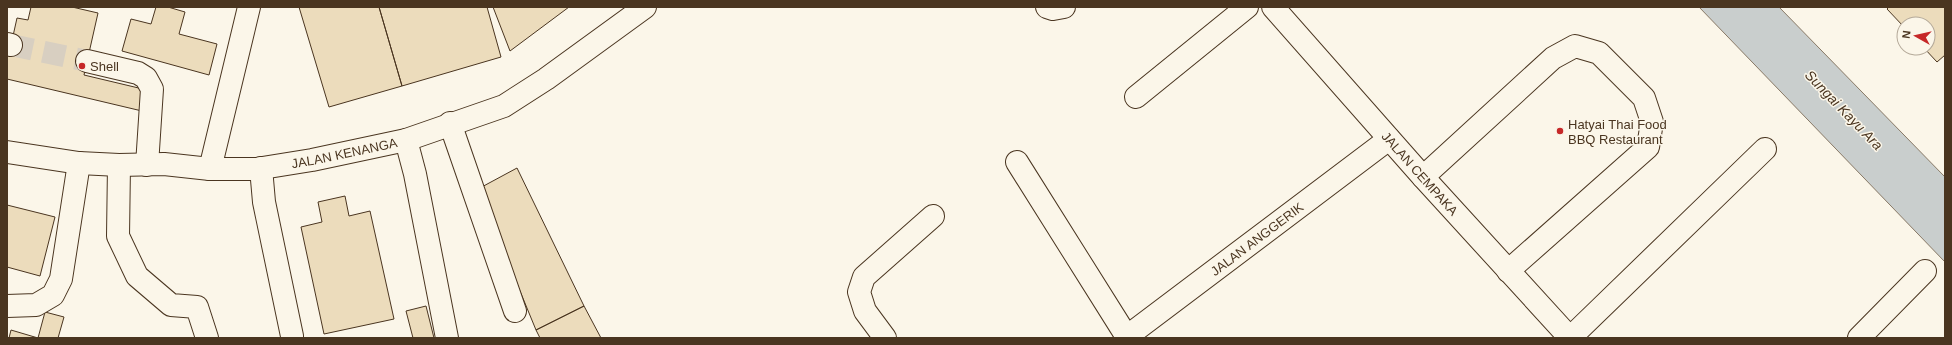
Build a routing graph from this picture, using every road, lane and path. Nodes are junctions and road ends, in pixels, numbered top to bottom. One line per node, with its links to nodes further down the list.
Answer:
1 (249, 7): 19 (street)
2 (645, 7): 9 (street, JALAN KENANGA)
3 (1048, 7): 4 (street)
4 (1064, 7)
5 (1247, 7): 8 (street)
6 (1273, 7): 10 (street, JALAN CEMPAKA)
7 (87, 60): 17 (street)
8 (1136, 97)
9 (450, 123): 11 (street, JALAN KENANGA); 25 (street)
10 (1389, 139): 20 (street, JALAN CEMPAKA); 27 (street, JALAN ANGGERIK)
11 (406, 140): 18 (street, JALAN KENANGA); 29 (street)
12 (1765, 149): 31 (street)
13 (7, 152): 15 (street, JALAN KENANGA)
14 (1018, 162): 27 (street)
15 (79, 163): 16 (street, JALAN KENANGA); 24 (street)
16 (119, 165): 17 (street, JALAN KENANGA); 28 (street)
17 (147, 165): 19 (street, JALAN KENANGA)
18 (261, 168): 19 (street, JALAN KENANGA); 26 (street)
19 (210, 169)
20 (1423, 176): 22 (street, JALAN CEMPAKA); 22 (street)
21 (933, 216): 30 (street)
22 (1508, 271): 31 (street, JALAN CEMPAKA)
23 (1925, 271): 32 (street)
24 (7, 306)
25 (515, 311)
26 (292, 336)
27 (1126, 337)
28 (208, 338)
29 (447, 338)
30 (885, 338)
31 (1570, 338)
32 (1859, 338)

